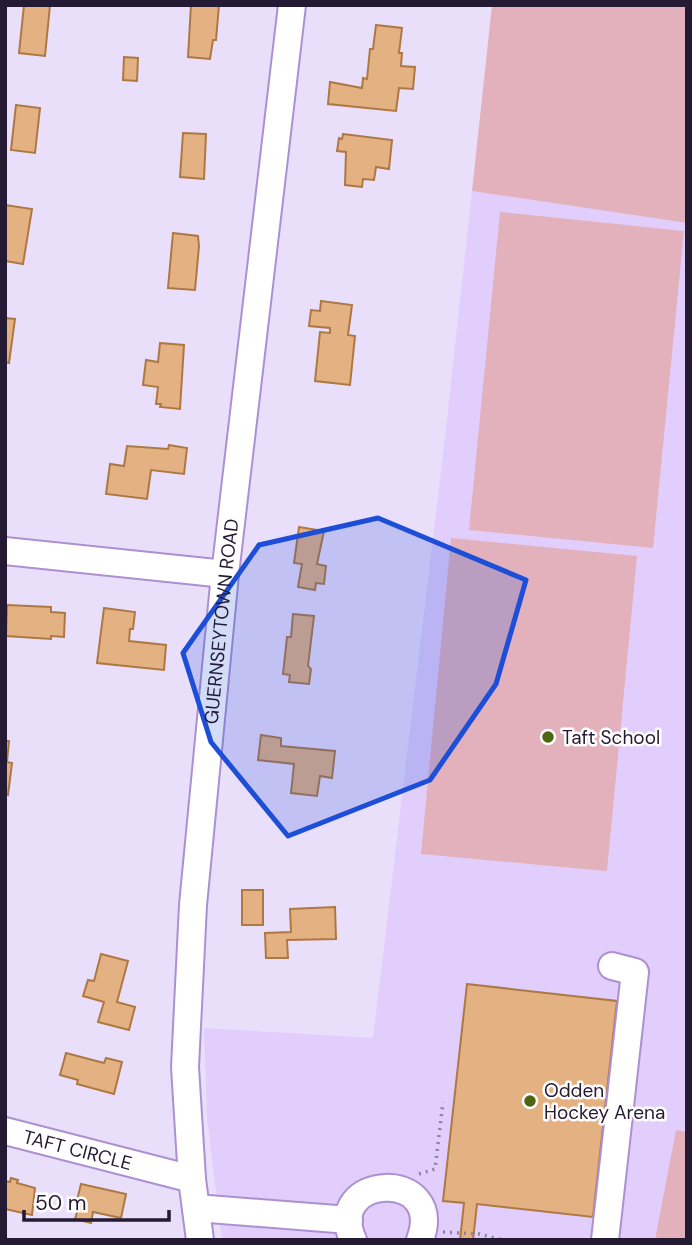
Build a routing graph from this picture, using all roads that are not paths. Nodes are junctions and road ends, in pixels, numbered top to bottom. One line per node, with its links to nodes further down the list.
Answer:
1 (292, 5): 3 (street, GUERNSEYTOWN ROAD)
2 (5, 551): 3 (street)
3 (225, 574): 6 (street, GUERNSEYTOWN ROAD)
4 (612, 966): 11 (street)
5 (5, 1131): 6 (street, TAFT CIRCLE)
6 (192, 1179): 7 (street, GUERNSEYTOWN ROAD)
7 (196, 1208): 8 (street); 9 (street, GUERNSEYTOWN ROAD)
8 (351, 1230): 10 (street)
9 (200, 1240)
10 (420, 1240)
11 (605, 1240)

